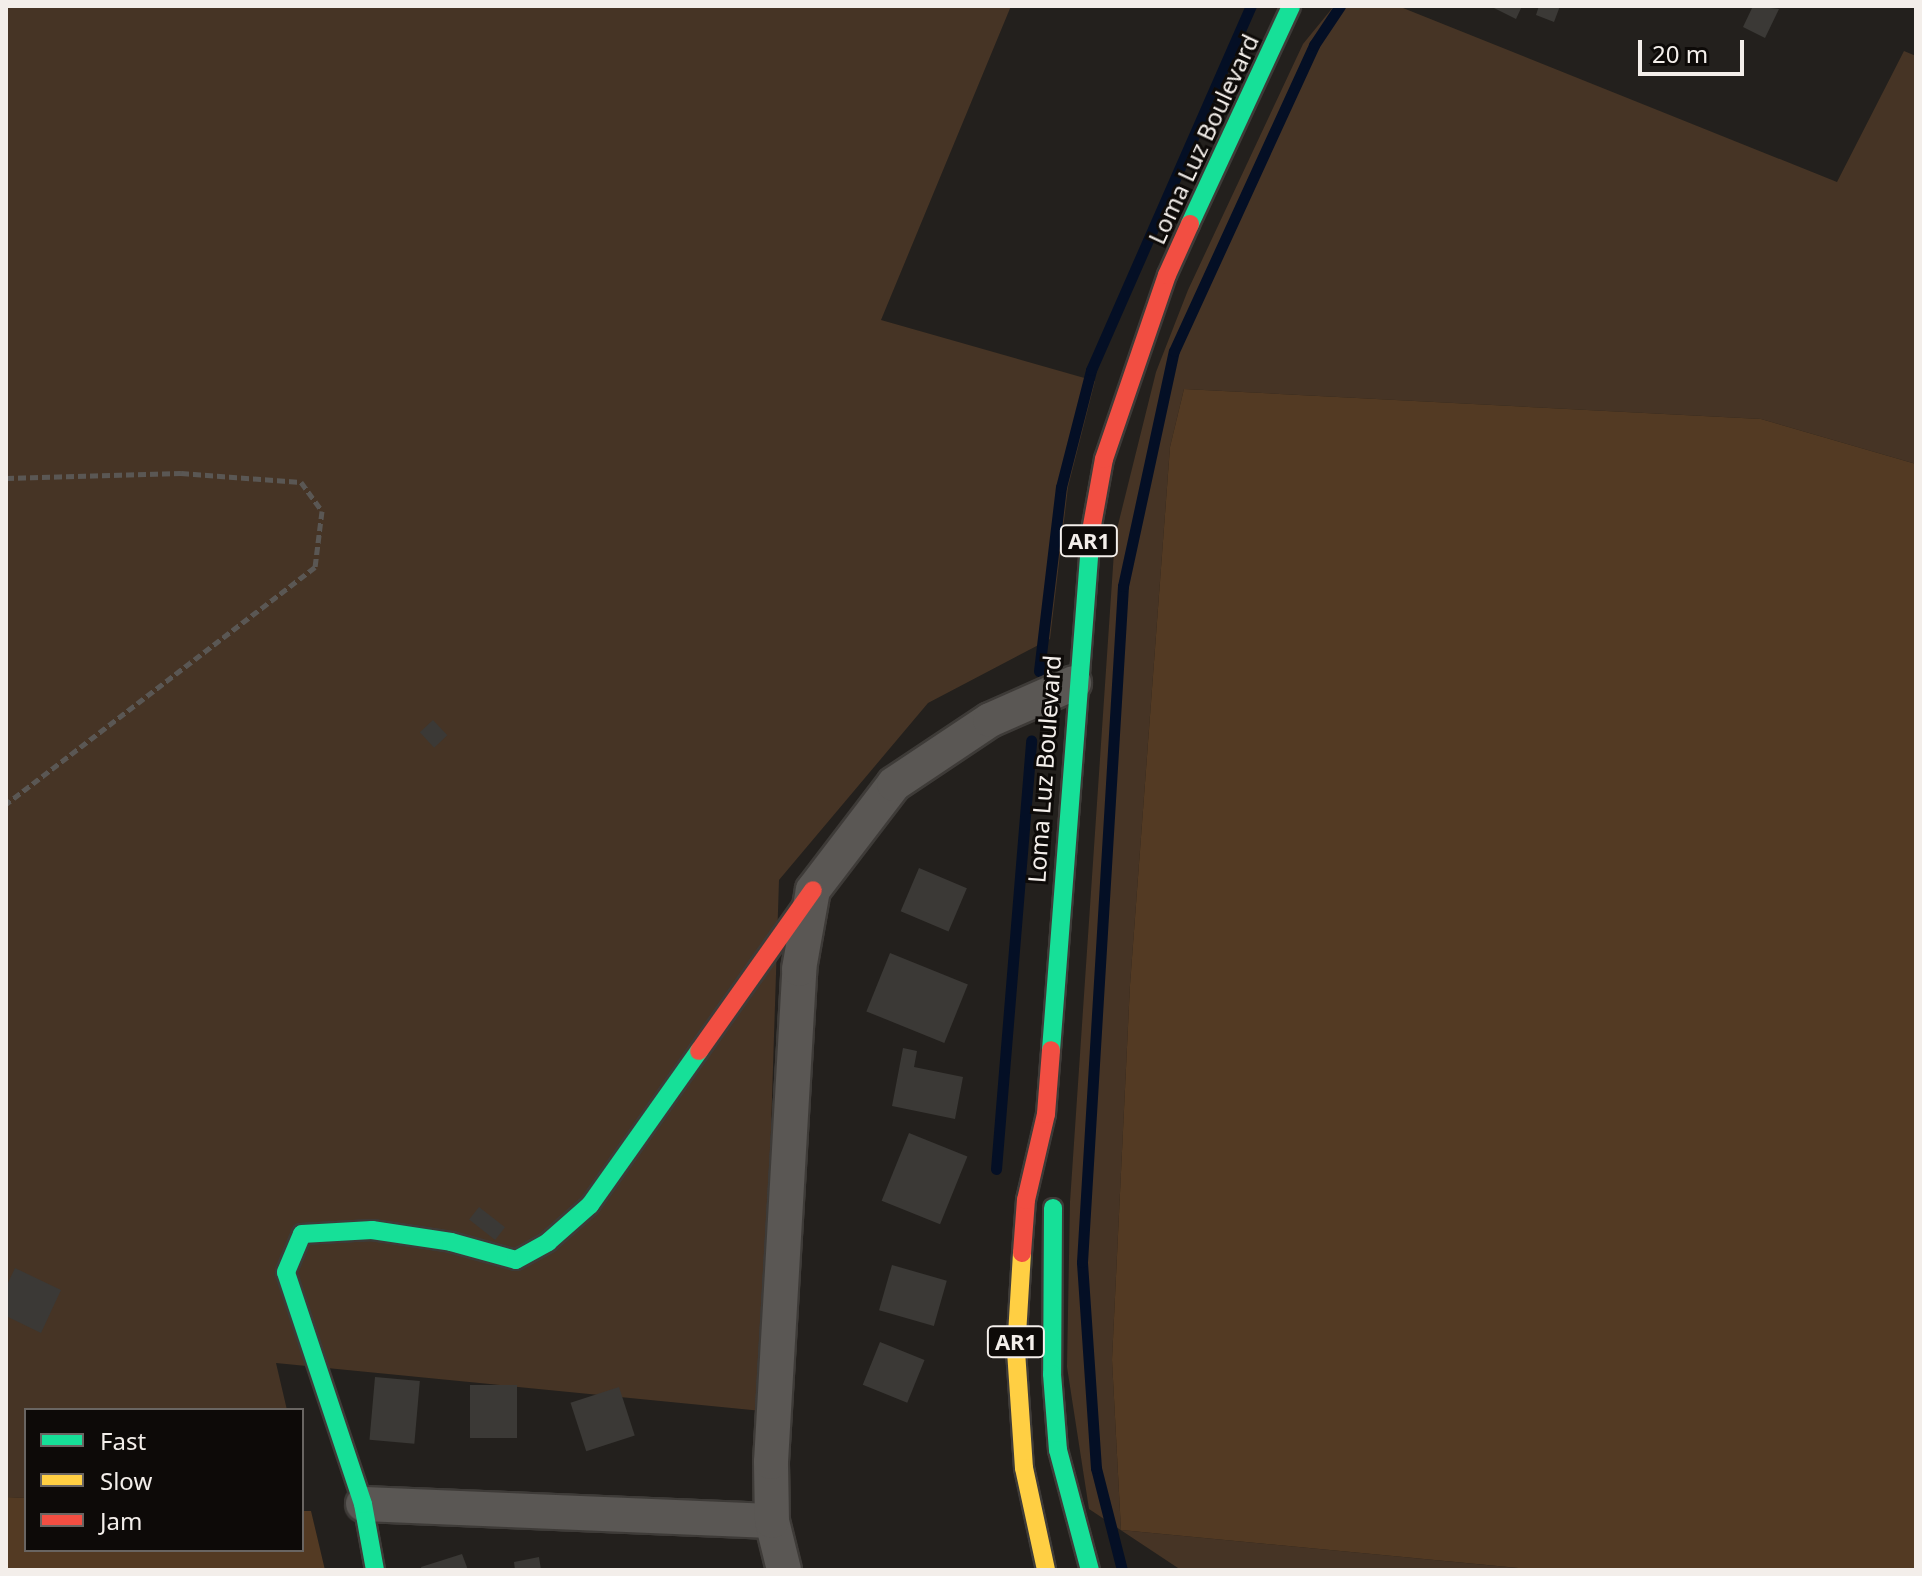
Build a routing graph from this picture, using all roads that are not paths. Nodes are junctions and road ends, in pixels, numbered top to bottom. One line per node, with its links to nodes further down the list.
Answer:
1 (1291, 6): 2 (main road, Loma Luz Boulevard / AR1)
2 (1074, 683): 3 (street); 4 (main road, Loma Luz Boulevard / AR1)
3 (813, 890): 5 (main road); 6 (street)
4 (1046, 1114): 9 (main road, Loma Luz Boulevard / AR1); 10 (main road, AR1)
5 (363, 1504): 6 (street); 7 (main road)
6 (772, 1521): 8 (street)
7 (375, 1570)
8 (784, 1570)
9 (1046, 1570)
10 (1090, 1570)

